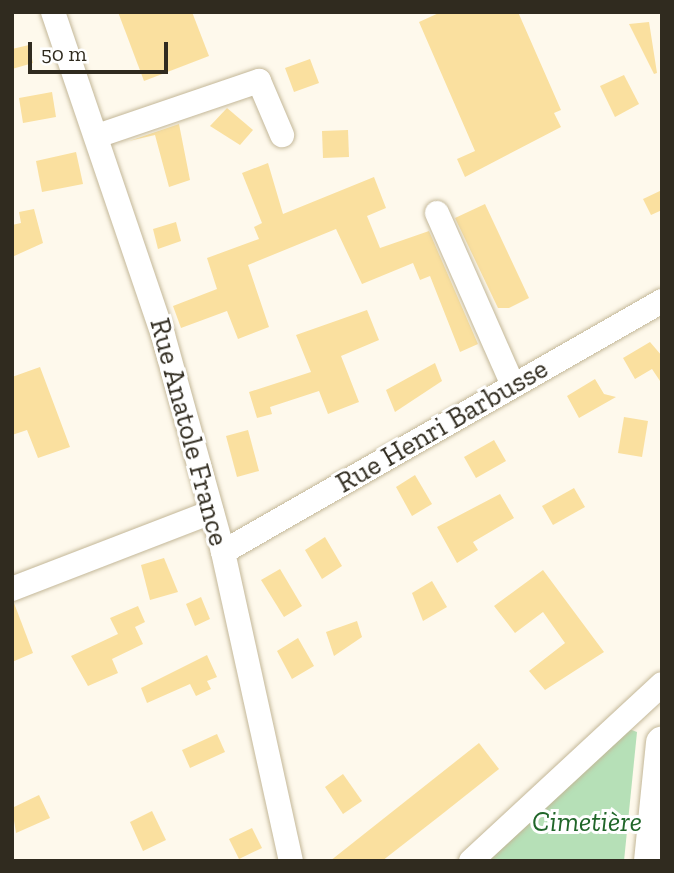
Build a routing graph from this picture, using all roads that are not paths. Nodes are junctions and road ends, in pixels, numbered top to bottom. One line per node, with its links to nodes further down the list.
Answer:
1 (53, 12): 2 (street, Rue Anatole France)
2 (100, 135): 3 (street); 7 (street, Rue Anatole France)
3 (282, 135)
4 (437, 213): 6 (street)
5 (662, 301): 6 (street, Rue Henri Barbusse)
6 (513, 386): 8 (street, Rue Henri Barbusse)
7 (212, 512): 8 (street, Rue Anatole France); 9 (street)
8 (223, 552): 12 (street, Rue Anatole France)
9 (12, 589)
10 (662, 684): 13 (street)
11 (662, 743): 14 (main road)
12 (291, 861)
13 (471, 861)
14 (650, 861)

